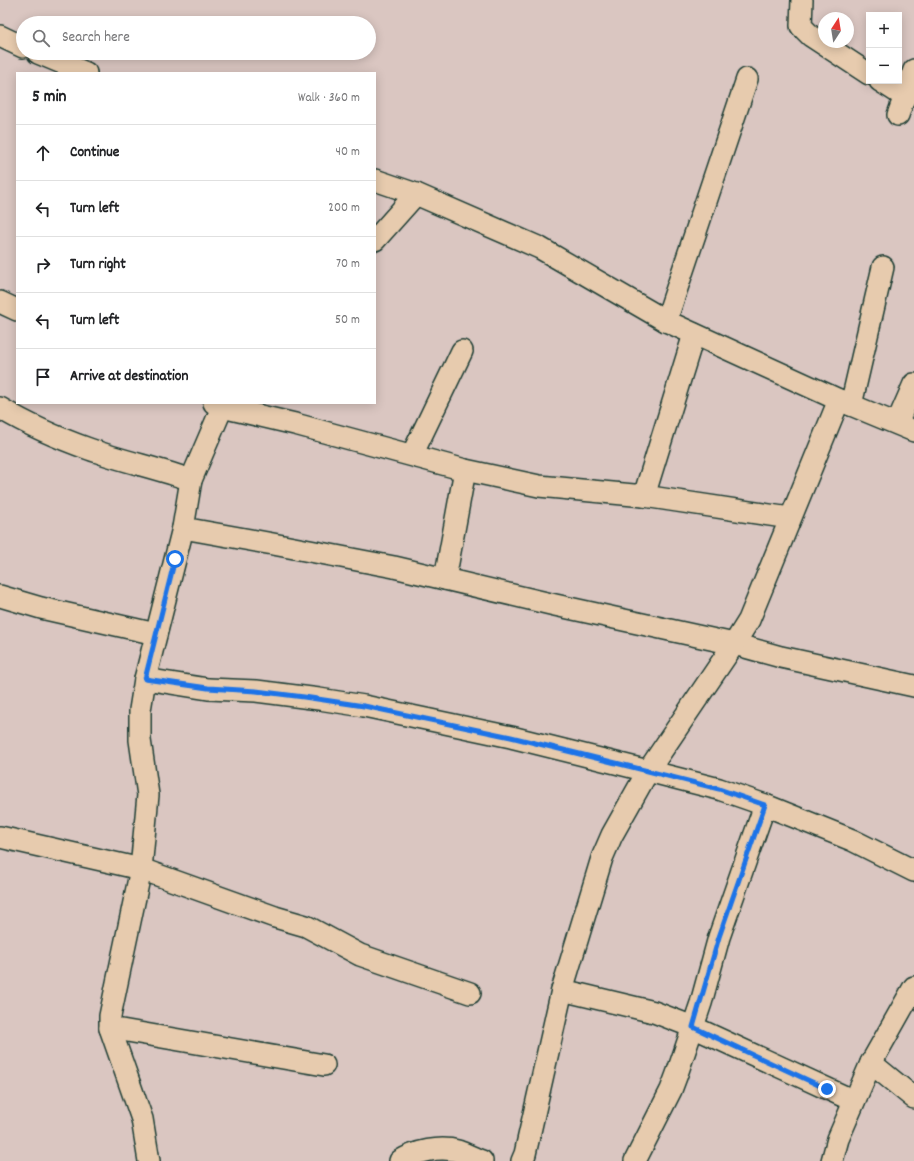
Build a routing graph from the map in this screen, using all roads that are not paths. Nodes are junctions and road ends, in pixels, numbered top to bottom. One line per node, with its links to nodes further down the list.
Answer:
1 (802, 0): 7 (street)
2 (0, 36): 3 (street)
3 (16, 44)
4 (55, 60): 6 (street)
5 (914, 70): 9 (street)
6 (84, 72)
7 (866, 72)
8 (747, 79): 16 (street)
9 (883, 84)
10 (376, 180): 11 (street)
11 (416, 194): 12 (street); 16 (street)
12 (376, 239)
13 (883, 267): 20 (street)
14 (0, 302): 15 (street)
15 (16, 310)
16 (666, 321): 17 (street)
17 (694, 334): 20 (street); 27 (street)
18 (462, 351): 24 (street)
19 (914, 384): 23 (street)
20 (845, 402): 23 (street); 28 (street)
21 (220, 404): 24 (street); 26 (street)
22 (0, 408): 26 (street)
23 (905, 427)
24 (412, 455): 25 (street)
25 (465, 470): 27 (street); 30 (street)
26 (191, 480): 29 (street)
27 (644, 496): 28 (street)
28 (790, 518): 33 (street)
29 (183, 528): 30 (street); 32 (street)
30 (445, 580): 33 (street)
31 (0, 596): 32 (street)
32 (156, 634): 34 (street)
33 (734, 644): 35 (street); 36 (street)
34 (145, 679): 36 (street); 39 (street)
35 (914, 686)
36 (648, 771): 37 (street); 41 (street)
37 (765, 805): 40 (street); 44 (street)
38 (0, 836): 39 (street)
39 (141, 869): 42 (street); 45 (street)
40 (914, 871)
41 (562, 990): 44 (street); 53 (street)
42 (470, 993)
43 (912, 994): 46 (street)
44 (693, 1027): 49 (street); 54 (street)
45 (110, 1028): 47 (street); 50 (street)
46 (872, 1063): 48 (street); 49 (street)
47 (324, 1065)
48 (914, 1098)
49 (854, 1101): 55 (street)
50 (149, 1161)
51 (400, 1161): 52 (street)
52 (482, 1161)
53 (522, 1161)
54 (635, 1161)
55 (832, 1161)

